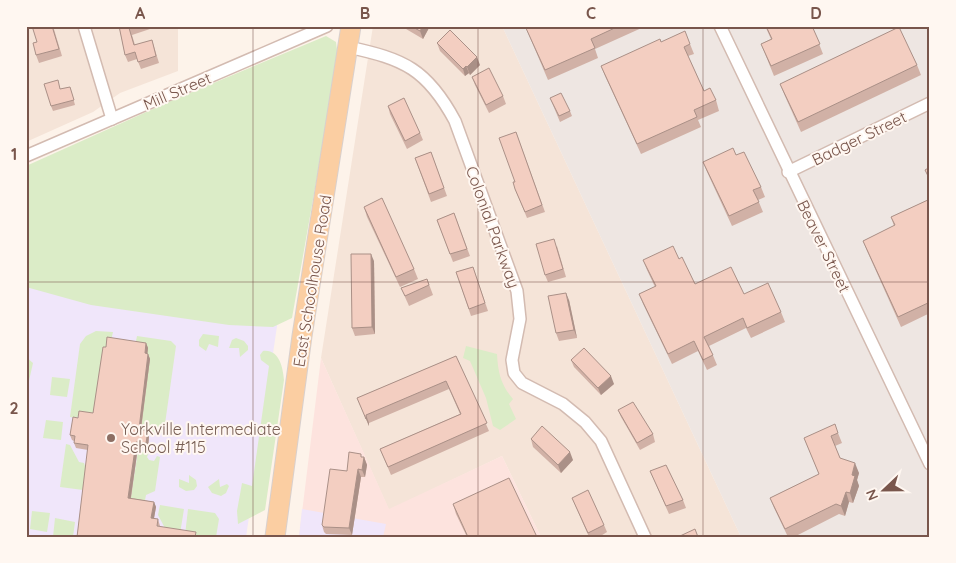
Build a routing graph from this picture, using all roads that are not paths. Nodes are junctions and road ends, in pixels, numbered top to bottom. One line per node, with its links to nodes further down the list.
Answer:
1 (84, 26): 7 (street)
2 (327, 26): 7 (street, Mill Street)
3 (351, 26): 5 (main road, East Schoolhouse Road)
4 (720, 26): 9 (street, Beaver Street)
5 (348, 47): 11 (main road, East Schoolhouse Road); 12 (street, Colonial Parkway)
6 (930, 104): 9 (street, Badger Street)
7 (112, 119): 8 (street, Mill Street)
8 (26, 156)
9 (788, 172): 10 (street, Beaver Street)
10 (930, 464)
11 (275, 536)
12 (646, 537)

